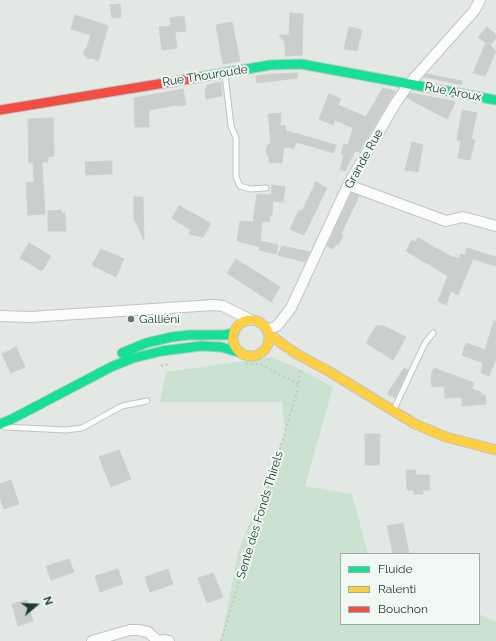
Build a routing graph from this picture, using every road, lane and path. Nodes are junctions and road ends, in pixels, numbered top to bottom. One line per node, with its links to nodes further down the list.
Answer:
1 (480, 0): 3 (street, Grande Rue)
2 (225, 73): 3 (street, Rue Thouroude); 5 (street, Rue Thouroude); 7 (lane)
3 (409, 84): 4 (street, Rue Aroux); 6 (street, Grande Rue)
4 (496, 100)
5 (0, 110)
6 (348, 185): 8 (street); 14 (street, Grande Rue)
7 (266, 188)
8 (496, 226)
9 (235, 312): 10 (street); 11 (street); 12 (street)
10 (0, 316)
11 (251, 320): 12 (street); 14 (street)
12 (240, 324): 13 (street)
13 (234, 333): 17 (street); 25 (street)
14 (269, 333): 16 (street); 18 (street)
15 (432, 333): 24 (lane)
16 (267, 348): 17 (street); 18 (street)
17 (238, 352): 26 (street)
18 (299, 355): 22 (path, Sente des Fonds Thirels); 24 (street)
19 (241, 362): 22 (path)
20 (170, 364): 21 (path)
21 (156, 367)
22 (298, 384): 32 (path, Sente des Fonds Thirels)
23 (147, 402): 27 (lane)
24 (393, 412): 28 (street)
25 (0, 421)
26 (0, 424)
27 (0, 427)
28 (496, 450)
29 (92, 641): 30 (street)
30 (158, 641): 31 (street)
31 (169, 641)
32 (221, 641)

